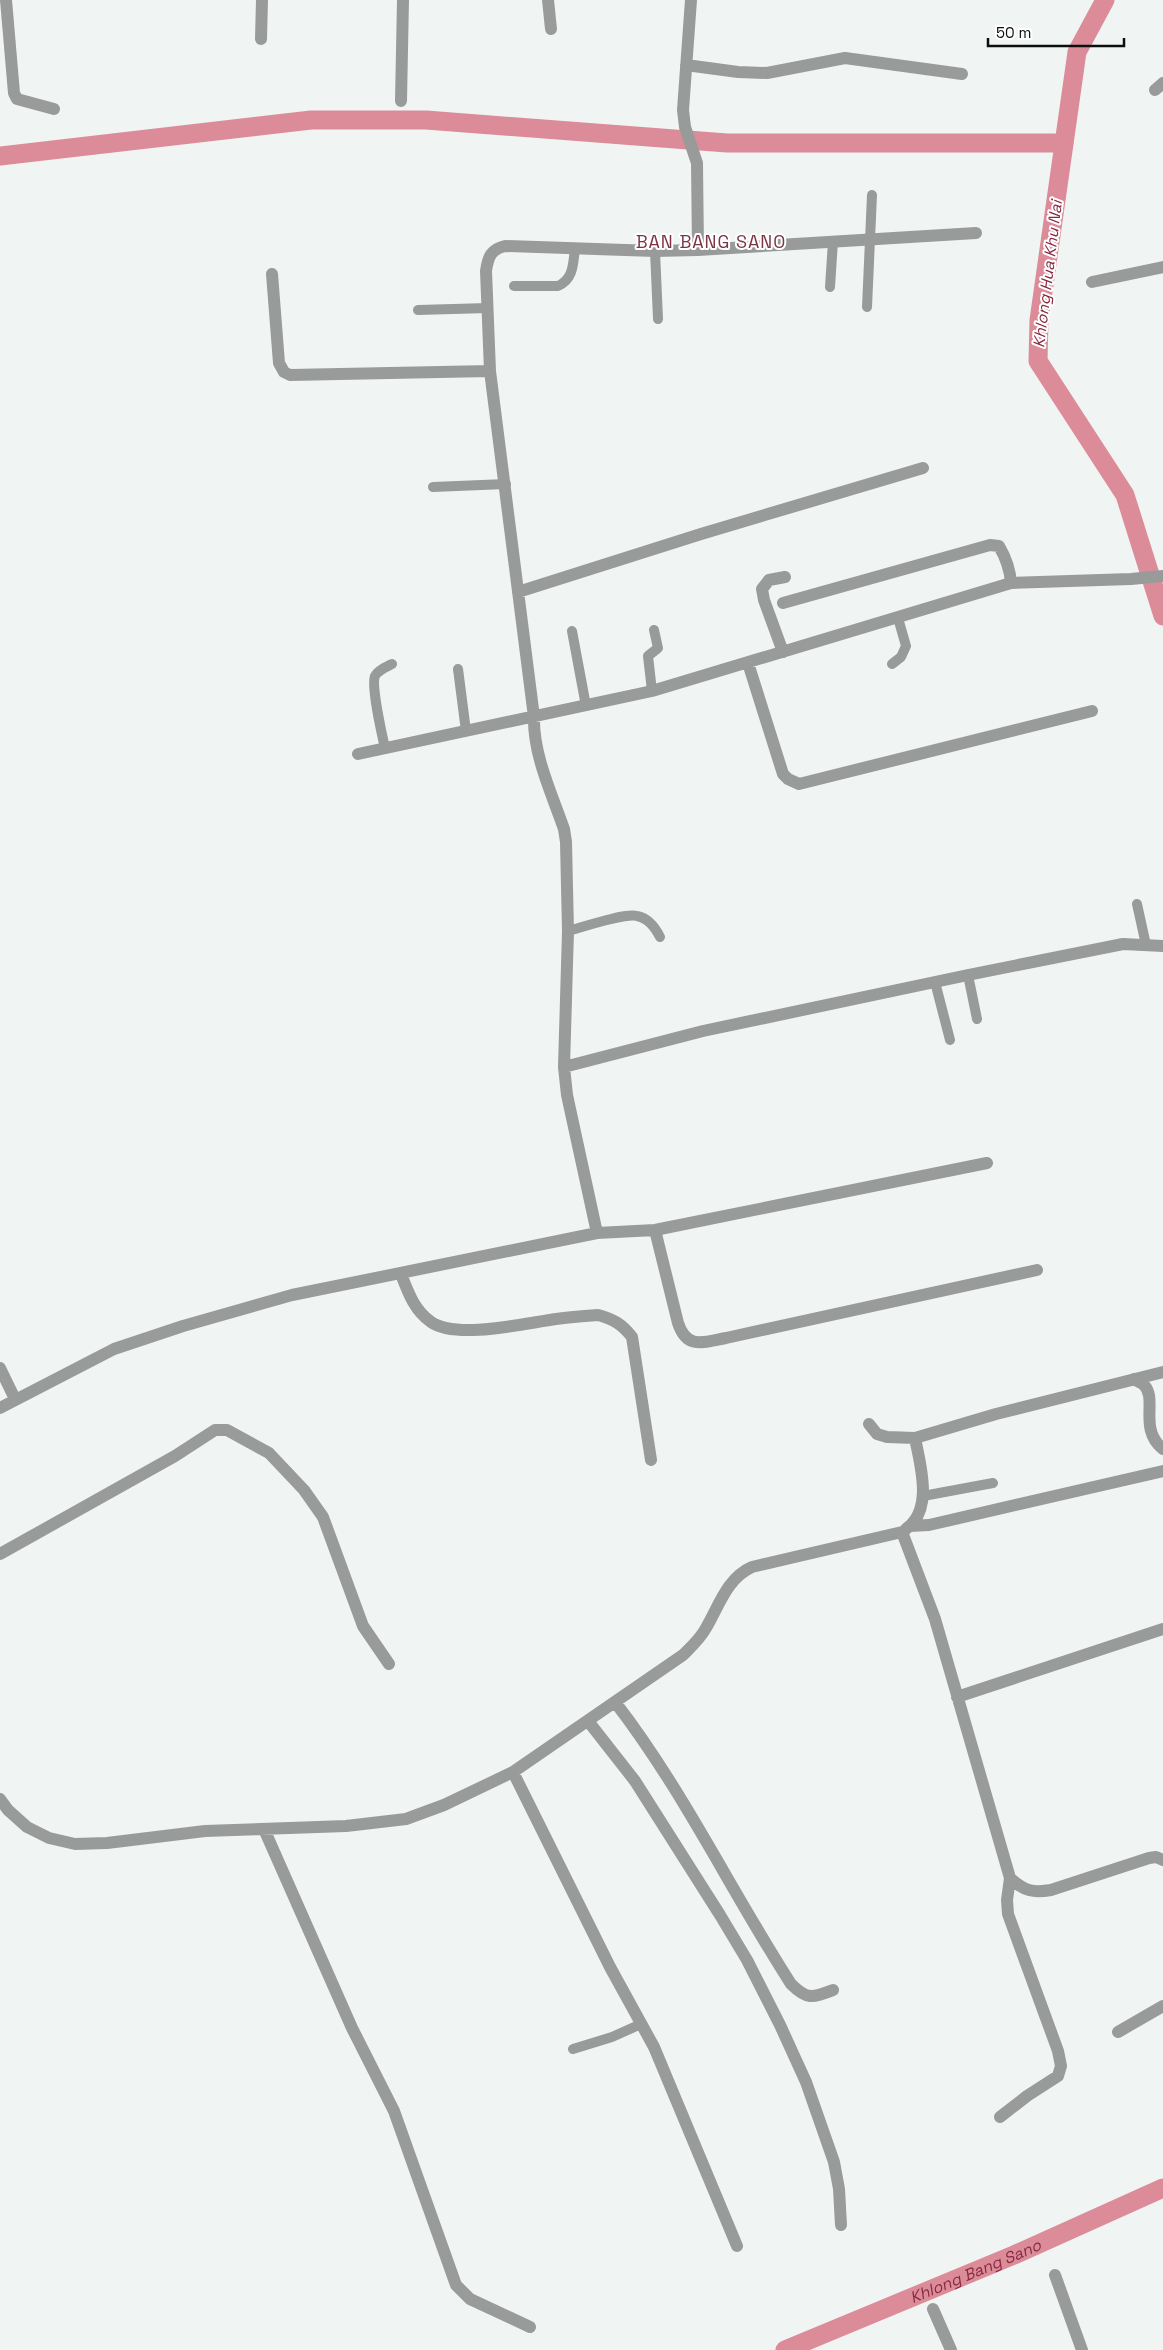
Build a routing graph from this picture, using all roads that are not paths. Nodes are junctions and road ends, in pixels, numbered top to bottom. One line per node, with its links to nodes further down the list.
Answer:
1 (6, 0): 11 (street)
2 (262, 0): 7 (street)
3 (403, 0): 10 (street)
4 (548, 0): 6 (street)
5 (690, 0): 8 (street)
6 (551, 29)
7 (261, 39)
8 (686, 65): 9 (street); 17 (street)
9 (962, 74)
10 (401, 101)
11 (54, 109)
12 (872, 195): 14 (lane)
13 (976, 233): 14 (street)
14 (870, 239): 15 (street); 24 (lane)
15 (833, 241): 17 (street); 23 (lane)
16 (574, 248): 18 (street); 22 (lane); 25 (street)
17 (698, 250): 18 (street)
18 (655, 251): 27 (lane)
19 (1163, 267): 21 (street)
20 (272, 274): 28 (street)
21 (1092, 282)
22 (514, 286)
23 (830, 287)
24 (867, 306)
25 (488, 308): 26 (lane); 28 (street)
26 (418, 310)
27 (658, 319)
28 (490, 371): 30 (street)
29 (923, 468): 35 (street)
30 (506, 484): 31 (lane); 35 (street)
31 (433, 487)
32 (1163, 576): 34 (street)
33 (785, 577): 40 (street)
34 (1011, 583): 36 (street); 37 (street)
35 (518, 592): 48 (street)
36 (783, 603)
37 (898, 618): 40 (street); 43 (lane)
38 (654, 630): 45 (lane)
39 (572, 631): 46 (lane)
40 (783, 652): 41 (street)
41 (748, 663): 45 (street); 47 (street)
42 (392, 664): 50 (lane)
43 (892, 664)
44 (458, 669): 49 (lane)
45 (652, 691): 46 (street)
46 (586, 706): 48 (street)
47 (1092, 711)
48 (534, 717): 49 (street); 53 (street)
49 (466, 731): 50 (street)
50 (384, 748): 51 (street)
51 (358, 754)
52 (1137, 904): 55 (lane)
53 (568, 931): 54 (lane); 61 (street)
54 (660, 936)
55 (1146, 945): 56 (street); 57 (street)
56 (1163, 946)
57 (968, 974): 58 (street); 59 (lane)
58 (935, 982): 60 (lane); 61 (street)
59 (977, 1018)
60 (950, 1040)
61 (564, 1067): 64 (street)
62 (987, 1163): 63 (street)
63 (655, 1230): 64 (street); 65 (street)
64 (596, 1233): 66 (street)
65 (1037, 1270)
66 (402, 1274): 70 (street); 75 (street)
67 (0, 1368): 70 (street)
68 (1163, 1372): 69 (street)
69 (1134, 1379): 73 (street); 74 (street)
70 (15, 1399): 71 (street)
71 (0, 1408)
72 (869, 1424): 73 (street)
73 (915, 1438): 78 (street)
74 (1163, 1449)
75 (651, 1460)
76 (1163, 1471): 79 (street)
77 (993, 1483): 78 (lane)
78 (923, 1496): 79 (street)
79 (906, 1529): 83 (street); 84 (street)
80 (0, 1554): 82 (street)
81 (1163, 1629): 83 (street)
82 (389, 1664)
83 (957, 1697): 90 (street)
84 (615, 1702): 85 (street); 91 (street)
85 (588, 1721): 86 (street); 97 (street)
86 (513, 1772): 88 (street); 93 (street)
87 (0, 1799): 88 (street)
88 (264, 1829): 101 (street)
89 (1163, 1860): 90 (street)
90 (1010, 1878): 96 (street)
91 (833, 1990)
92 (1163, 2006): 94 (street)
93 (641, 2024): 95 (lane); 98 (street)
94 (1118, 2032)
95 (573, 2049)
96 (1000, 2117)
97 (841, 2225)
98 (737, 2246)
99 (1055, 2275): 103 (street)
100 (933, 2309): 102 (street)
101 (530, 2327)
102 (951, 2350)
103 (1082, 2350)

